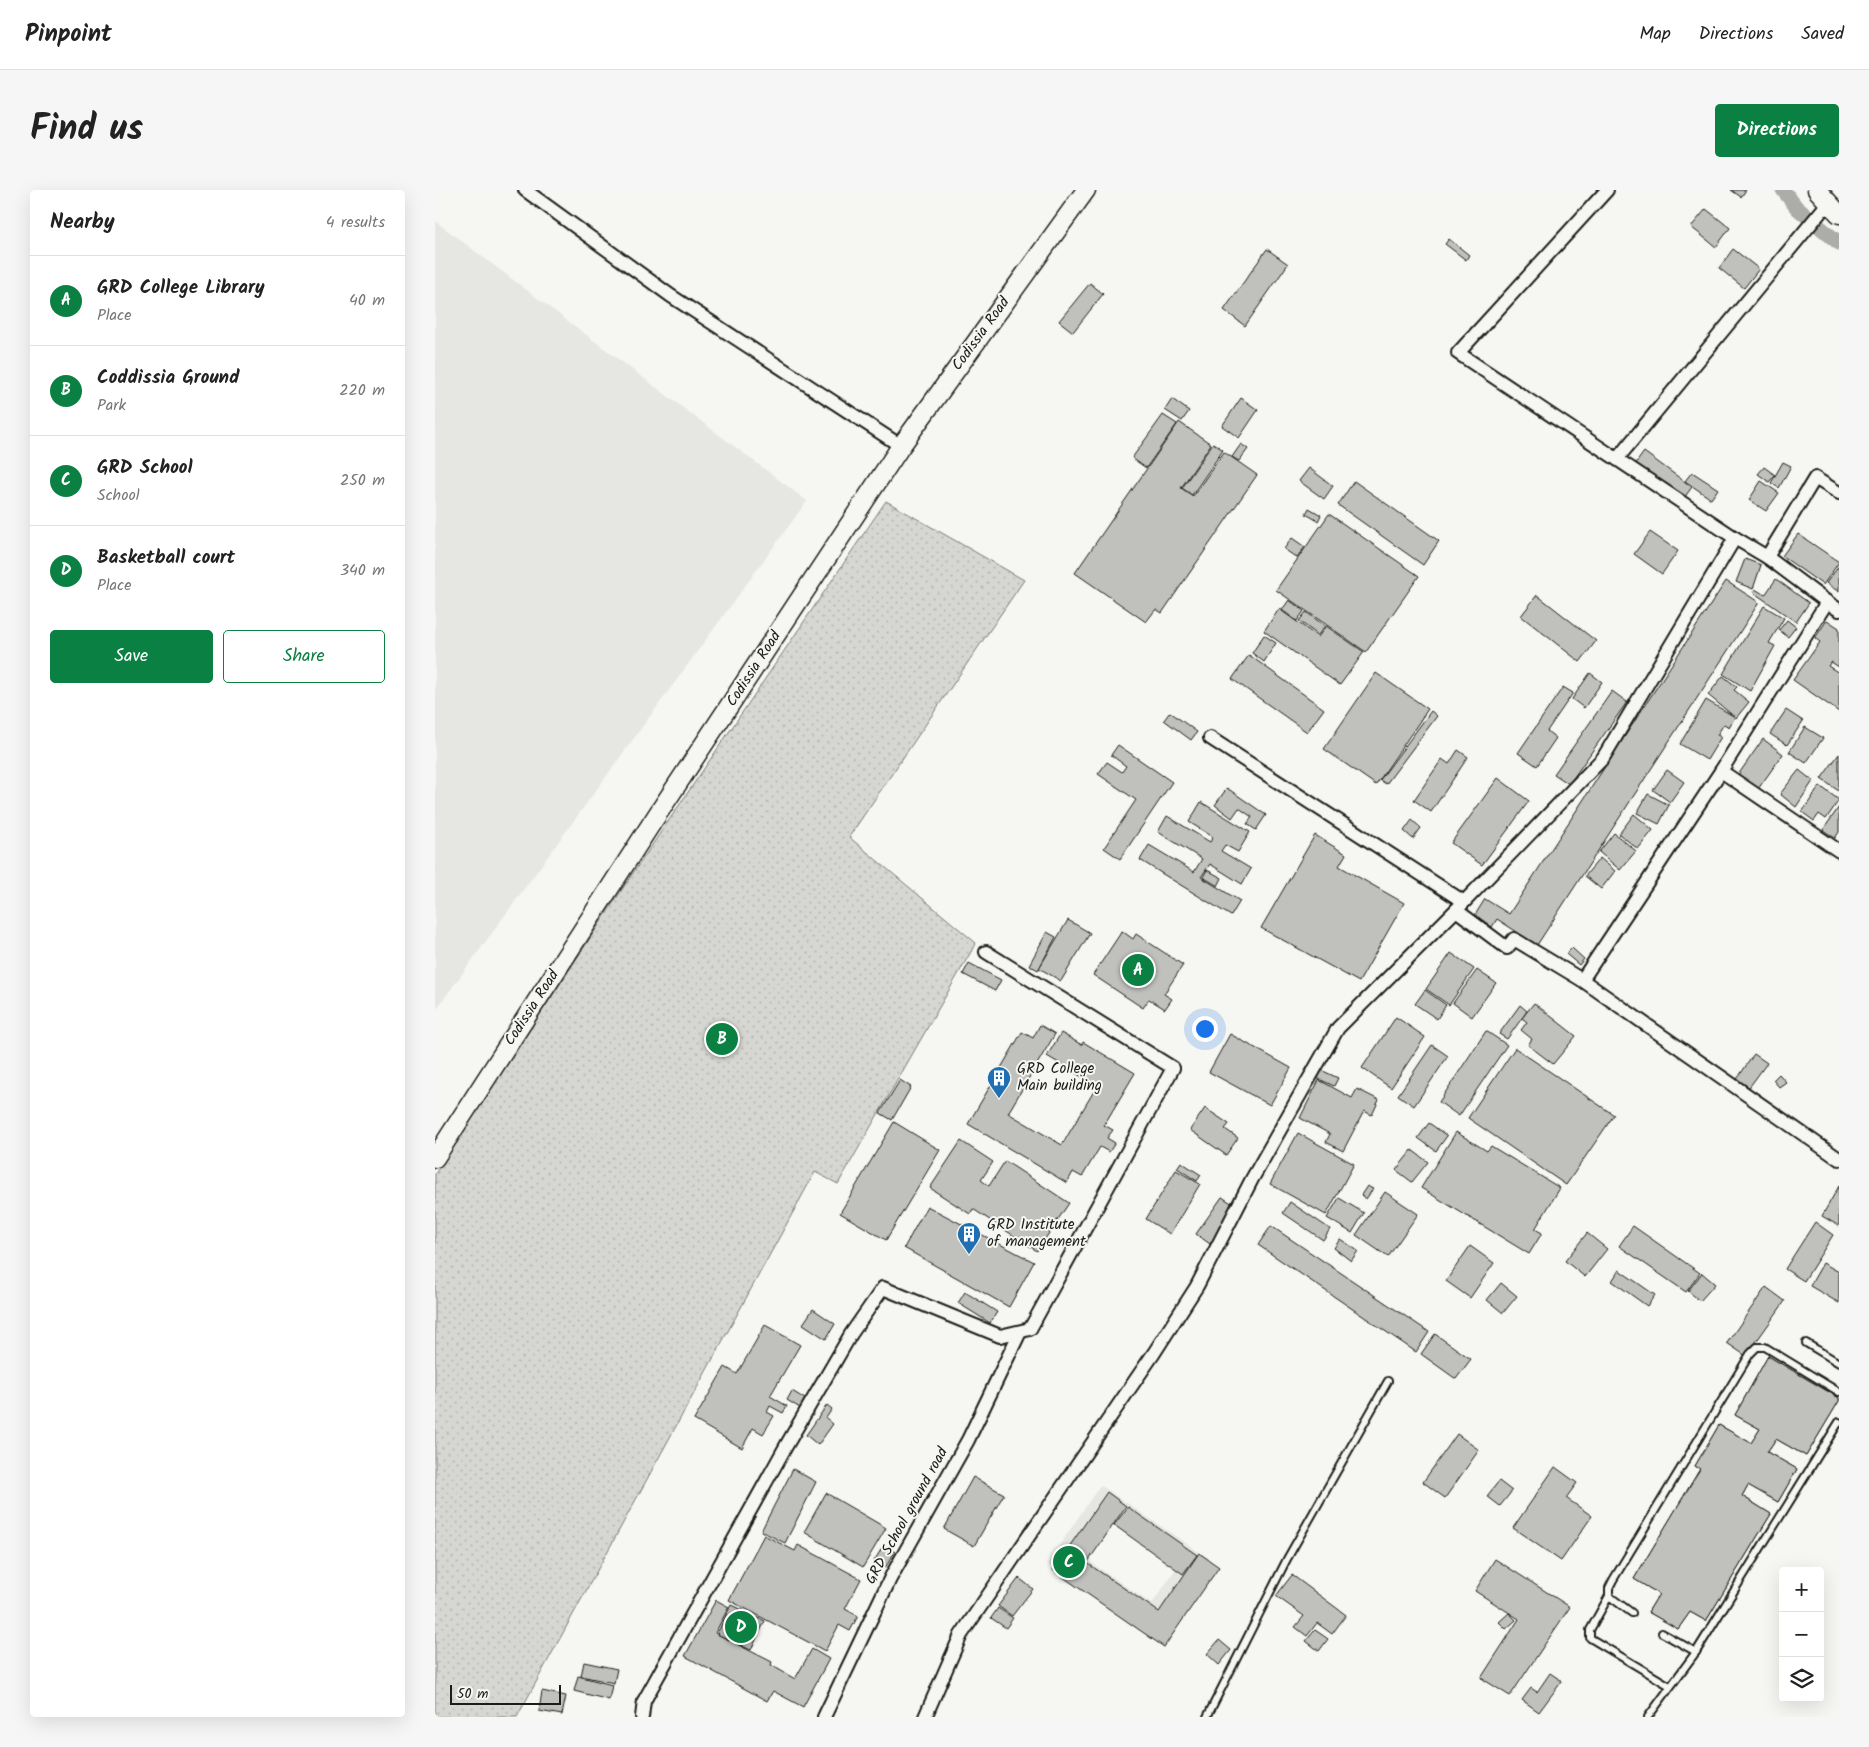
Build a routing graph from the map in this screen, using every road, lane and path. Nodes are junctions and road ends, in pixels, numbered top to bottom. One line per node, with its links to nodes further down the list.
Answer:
1 (525, 190): 5 (street)
2 (1086, 190): 5 (street, Codissia Road)
3 (1607, 190): 6 (street)
4 (1826, 205): 6 (street)
5 (901, 446): 18 (street, Codissia Road)
6 (1617, 459): 8 (street)
7 (1839, 493): 9 (street)
8 (1735, 538): 9 (street); 15 (street)
9 (1767, 557): 10 (street)
10 (1827, 602): 11 (street); 13 (street)
11 (1839, 610)
12 (1210, 738): 15 (street)
13 (1721, 772): 14 (street); 17 (street)
14 (1839, 851)
15 (1460, 906): 17 (street); 33 (street)
16 (986, 952): 20 (street)
17 (1582, 980): 19 (street)
18 (435, 1158)
19 (1839, 1159)
20 (1020, 1332): 31 (street); 32 (street, GRD School ground road)
21 (1806, 1343): 22 (lane)
22 (1839, 1363)
23 (1388, 1382): 34 (lane)
24 (1839, 1392): 26 (lane)
25 (1839, 1422): 29 (lane)
26 (1609, 1596): 27 (lane); 30 (lane)
27 (1632, 1613)
28 (1662, 1632): 29 (lane)
29 (1696, 1652): 30 (lane)
30 (1670, 1686): 35 (lane)
31 (642, 1717)
32 (824, 1717)
33 (925, 1717)
34 (1207, 1717)
35 (1648, 1717)

